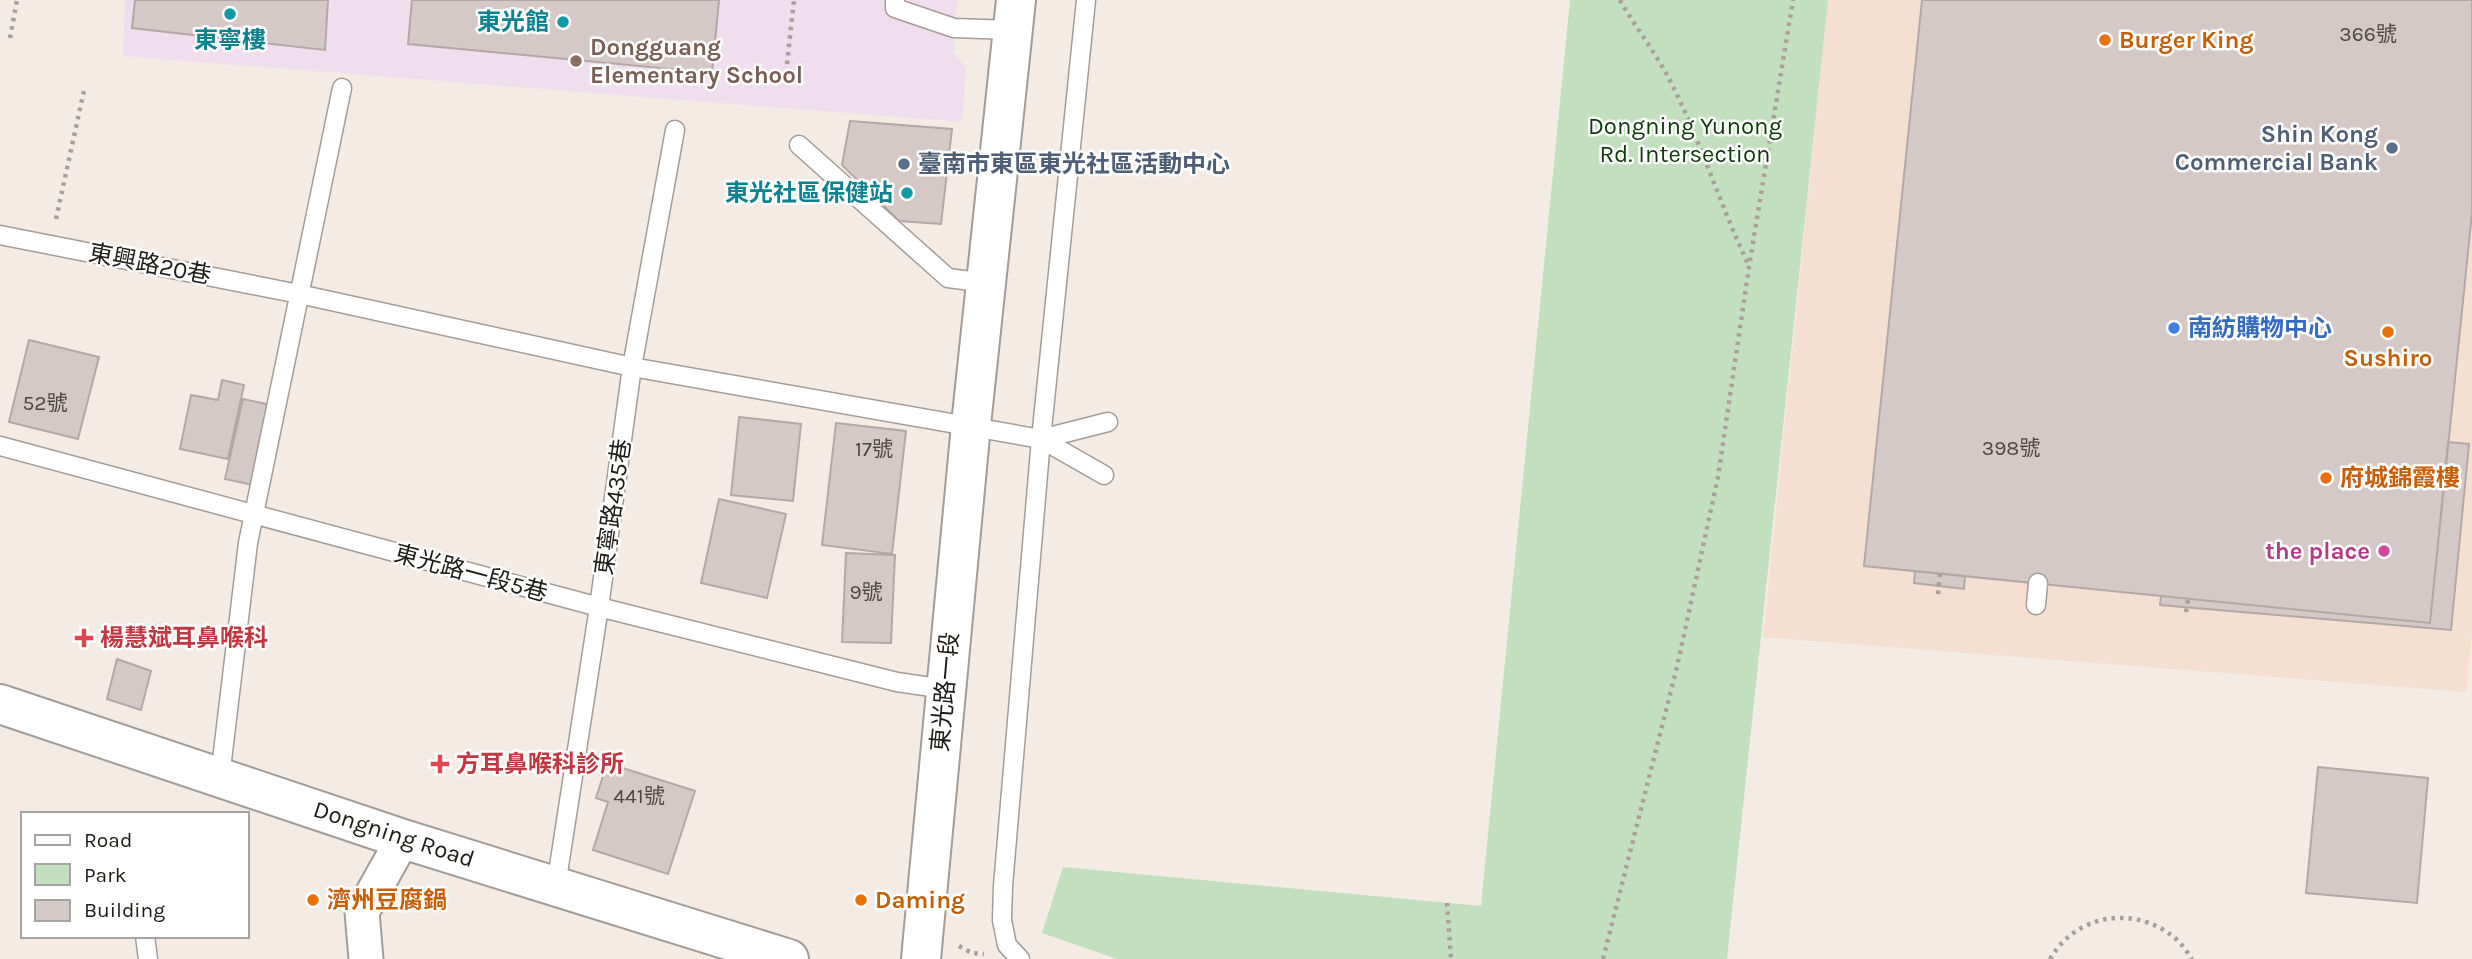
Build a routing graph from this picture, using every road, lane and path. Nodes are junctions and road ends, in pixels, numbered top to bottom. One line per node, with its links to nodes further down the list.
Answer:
1 (17, 0): 8 (path)
2 (794, 0): 9 (path)
3 (895, 0): 7 (lane)
4 (1086, 0): 22 (lane)
5 (1620, 0): 16 (path)
6 (1793, 0): 16 (path)
7 (1014, 15): 17 (street, 東光路一段)
8 (10, 38)
9 (787, 64)
10 (85, 86): 15 (path)
11 (342, 88): 18 (lane)
12 (675, 130): 19 (lane, 東寧路435巷)
13 (799, 145): 17 (lane)
14 (0, 235): 15 (lane, 東興路20巷)
15 (50, 244): 18 (lane, 東興路20巷)
16 (1749, 267): 46 (path)
17 (986, 283): 21 (street, 東光路一段)
18 (299, 294): 19 (lane, 東興路20巷); 25 (lane)
19 (632, 367): 21 (lane, 東興路20巷); 31 (lane, 東寧路435巷)
20 (1108, 422): 22 (lane)
21 (971, 425): 22 (lane, 東興路20巷); 33 (street, 東光路一段)
22 (1041, 439): 24 (lane); 44 (lane)
23 (0, 446): 25 (lane, 東光路一段5巷)
24 (1104, 475)
25 (254, 515): 31 (lane, 東光路一段5巷); 35 (lane)
26 (1940, 574): 28 (path)
27 (2038, 583): 30 (lane)
28 (1938, 594)
29 (2188, 598): 32 (path)
30 (2036, 605)
31 (599, 607): 33 (lane, 東光路一段5巷); 37 (lane, 東寧路435巷)
32 (2186, 612)
33 (945, 689): 43 (street, 東光路一段)
34 (0, 704): 35 (street, Dongning Road)
35 (220, 777): 36 (street, Dongning Road)
36 (403, 839): 37 (street, Dongning Road); 41 (street)
37 (556, 886): 42 (street, Dongning Road)
38 (1447, 903): 45 (path)
39 (145, 938): 40 (lane)
40 (148, 959)
41 (366, 959)
42 (789, 959)
43 (921, 959)
44 (1020, 959)
45 (1451, 959)
46 (1603, 959)
47 (2050, 959): 48 (path)
48 (2192, 959)

